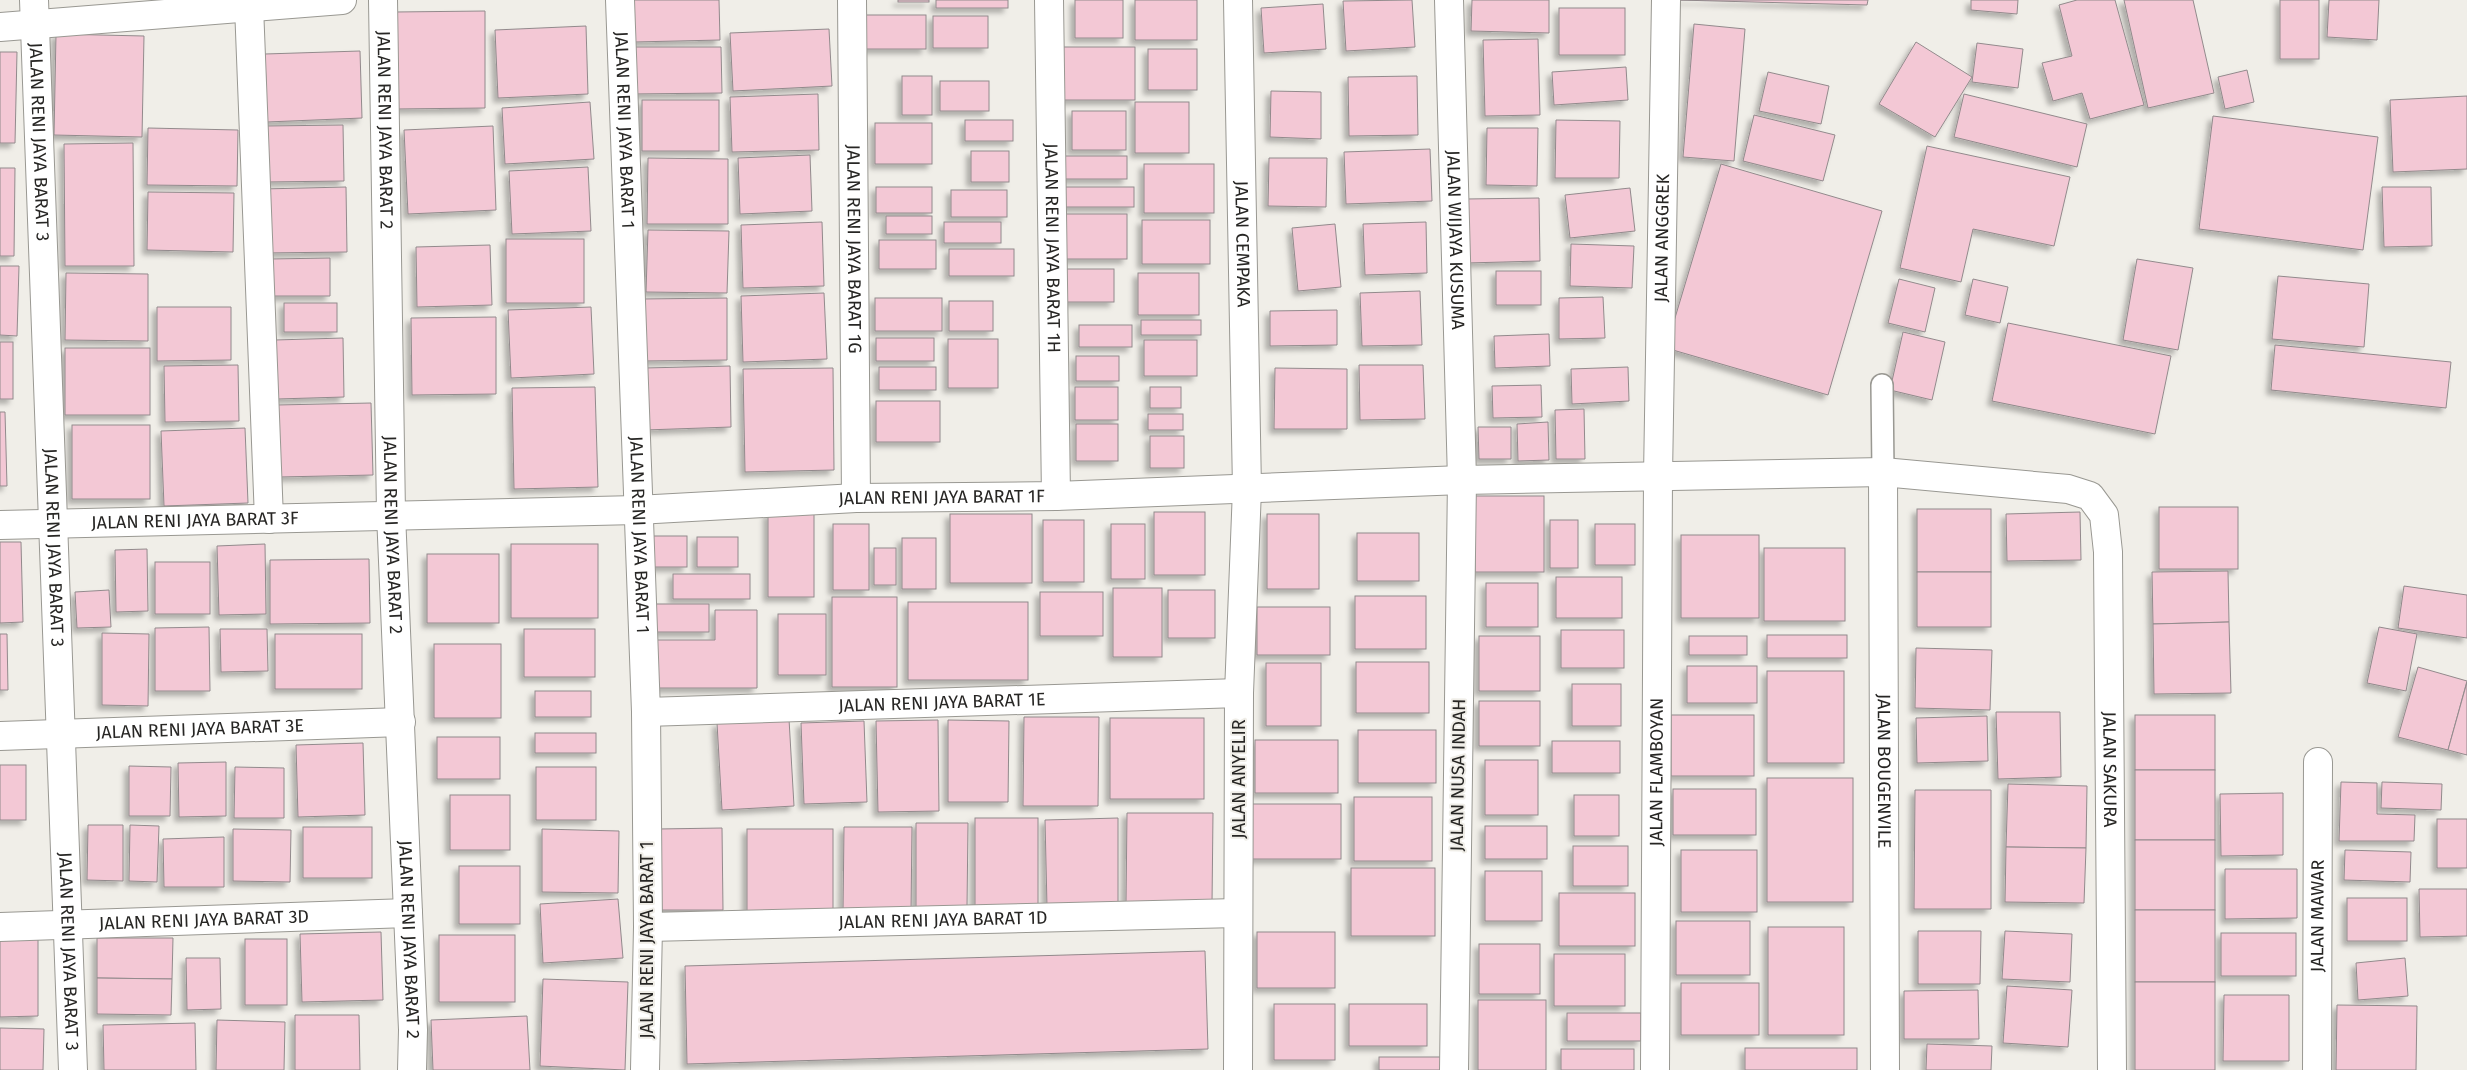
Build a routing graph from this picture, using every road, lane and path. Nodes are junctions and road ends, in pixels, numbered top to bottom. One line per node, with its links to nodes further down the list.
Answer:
1 (342, 0): 9 (street)
2 (384, 0): 20 (street, JALAN RENI JAYA BARAT 2)
3 (620, 0): 19 (street, JALAN RENI JAYA BARAT 1)
4 (852, 0): 18 (street, JALAN RENI JAYA BARAT 1G)
5 (1049, 0): 17 (street, JALAN RENI JAYA BARAT 1H)
6 (1238, 0): 16 (street, JALAN CEMPAKA)
7 (1449, 0): 15 (street, JALAN WIJAYA KUSUMA)
8 (1666, 0): 14 (street, JALAN ANGGREK)
9 (249, 6): 10 (street); 21 (street)
10 (34, 12): 11 (street); 23 (street, JALAN RENI JAYA BARAT 3)
11 (0, 27)
12 (1882, 385): 13 (lane)
13 (1883, 472): 14 (street, JALAN SAKURA); 41 (street, JALAN BOUGENVILE); 42 (street, JALAN SAKURA)
14 (1658, 476): 15 (street, JALAN RENI JAYA BARAT 1F); 40 (street, JALAN FLAMBOYAN)
15 (1462, 480): 16 (street, JALAN RENI JAYA BARAT 1F); 39 (street, JALAN NUSA INDAH)
16 (1247, 489): 17 (street, JALAN RENI JAYA BARAT 1F); 24 (street, JALAN ANYELIR)
17 (1056, 496): 18 (street, JALAN RENI JAYA BARAT 1F)
18 (856, 498): 19 (street, JALAN RENI JAYA BARAT 1F)
19 (637, 510): 20 (street, JALAN RENI JAYA BARAT 1F); 25 (street, JALAN RENI JAYA BARAT 1)
20 (391, 514): 21 (street, JALAN RENI JAYA BARAT 3F); 26 (street, JALAN RENI JAYA BARAT 2)
21 (269, 519): 23 (street, JALAN RENI JAYA BARAT 3F)
22 (0, 525): 23 (street, JALAN RENI JAYA BARAT 3F)
23 (53, 526): 27 (street, JALAN RENI JAYA BARAT 3)
24 (1239, 693): 25 (street, JALAN RENI JAYA BARAT 1E); 31 (street, JALAN ANYELIR)
25 (646, 712): 34 (street, JALAN RENI JAYA BARAT 1)
26 (401, 722): 27 (street, JALAN RENI JAYA BARAT 3E); 30 (street, JALAN RENI JAYA BARAT 2)
27 (61, 734): 28 (street, JALAN RENI JAYA BARAT 3E); 32 (street, JALAN RENI JAYA BARAT 3)
28 (0, 736)
29 (2318, 762): 43 (street, JALAN MAWAR)
30 (408, 913): 32 (street, JALAN RENI JAYA BARAT 3D); 36 (street, JALAN RENI JAYA BARAT 2)
31 (1238, 913): 34 (street, JALAN RENI JAYA BARAT 1D); 38 (street, JALAN ANYELIR)
32 (67, 924): 33 (street, JALAN RENI JAYA BARAT 3D); 35 (street, JALAN RENI JAYA BARAT 3)
33 (0, 927)
34 (648, 927): 37 (street, JALAN RENI JAYA BARAT 1)
35 (73, 1070)
36 (412, 1070)
37 (645, 1070)
38 (1238, 1070)
39 (1454, 1070)
40 (1656, 1070)
41 (1885, 1070)
42 (2112, 1070)
43 (2317, 1070)

